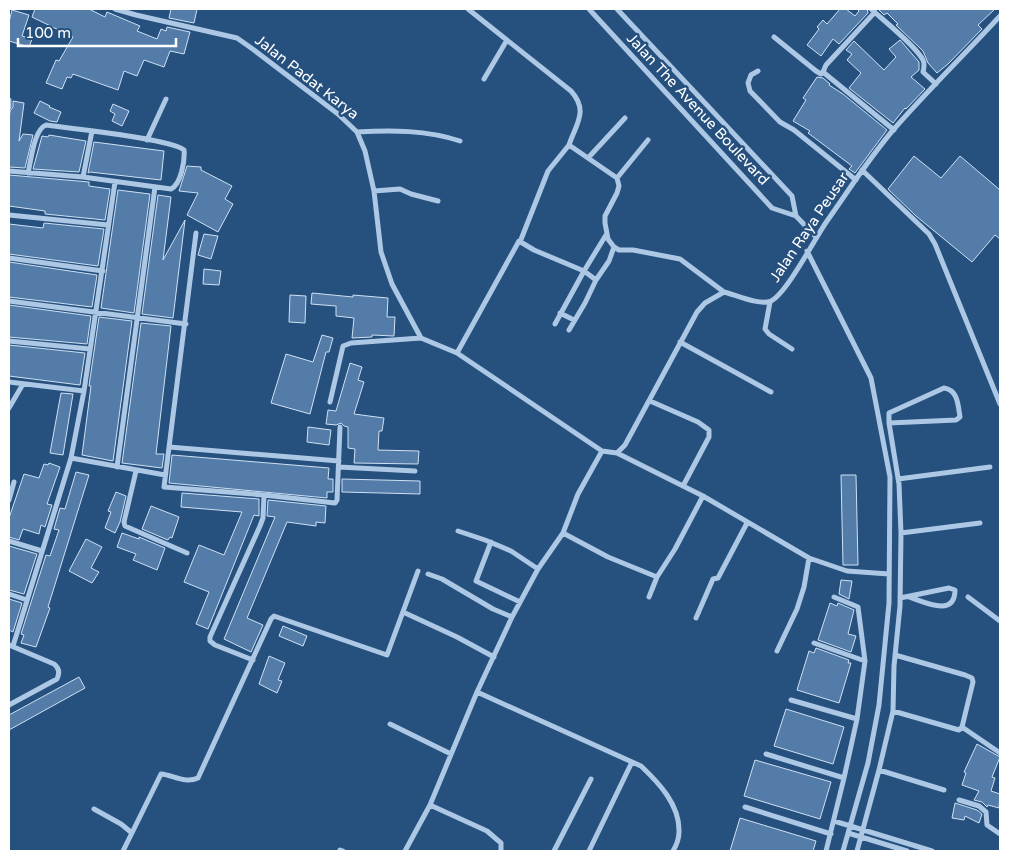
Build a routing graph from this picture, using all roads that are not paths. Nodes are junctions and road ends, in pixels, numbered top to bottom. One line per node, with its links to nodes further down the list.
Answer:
1 (115, 9): 19 (street, Jalan Padat Karya)
2 (468, 9): 8 (street)
3 (589, 9): 36 (street, Jalan The Avenue Boulevard)
4 (617, 9): 36 (street, Jalan The Avenue Boulevard)
5 (873, 10): 10 (street); 12 (street)
6 (1000, 16): 12 (street, Jalan Raya Peusar)
7 (774, 37): 10 (street)
8 (507, 40): 11 (street); 23 (street)
9 (758, 70): 30 (street)
10 (823, 72): 17 (street)
11 (484, 79)
12 (936, 84): 17 (street, Jalan Raya Peusar)
13 (166, 99): 20 (street)
14 (9, 100): 15 (street)
15 (9, 106)
16 (625, 118): 24 (street)
17 (894, 130): 25 (street, Jalan Raya Peusar)
18 (92, 131): 20 (street); 27 (street); 28 (street)
19 (357, 132): 21 (street); 33 (street, Jalan Padat Karya)
20 (148, 140): 32 (street)
21 (460, 140)
22 (648, 140): 29 (street)
23 (569, 144): 24 (street); 41 (street)
24 (588, 158): 29 (street)
25 (862, 170): 30 (street, Jalan Raya Peusar); 70 (street)
26 (9, 171): 27 (street)
27 (28, 173): 28 (street)
28 (83, 178): 31 (street)
29 (616, 178): 39 (street)
30 (856, 180): 40 (street, Jalan Raya Peusar)
31 (114, 182): 32 (street); 37 (street)
32 (155, 186): 53 (street)
33 (374, 191): 34 (street); 58 (street, Jalan Padat Karya)
34 (438, 202)
35 (9, 215): 37 (street)
36 (796, 216): 40 (street, Jalan The Avenue Boulevard)
37 (108, 225): 45 (street)
38 (196, 233): 55 (street)
39 (606, 234): 42 (street); 46 (street)
40 (816, 237): 43 (street, Jalan Raya Peusar)
41 (520, 242): 46 (street); 63 (street)
42 (614, 247): 47 (street); 48 (street, Jalan Raya Peusar)
43 (807, 251): 50 (street, Jalan Raya Peusar); 103 (street)
44 (9, 258): 45 (street)
45 (103, 271): 51 (street)
46 (584, 271): 47 (street); 52 (street)
47 (596, 280): 54 (street)
48 (724, 292): 50 (street, Jalan Raya Peusar); 60 (street)
49 (9, 301): 51 (street)
50 (770, 302): 62 (street)
51 (97, 312): 53 (street); 61 (street)
52 (560, 313): 54 (street); 56 (street)
53 (138, 318): 55 (street); 80 (street)
54 (574, 320): 57 (street)
55 (186, 324): 74 (street)
56 (555, 324)
57 (569, 330)
58 (421, 338): 63 (street); 69 (street)
59 (9, 341): 61 (street)
60 (680, 342): 67 (street); 68 (street)
61 (90, 349): 66 (street)
62 (792, 349)
63 (457, 354): 75 (street)
64 (9, 382): 65 (street)
65 (23, 384): 66 (street); 71 (street)
66 (84, 391): 77 (street)
67 (772, 392)
68 (650, 401): 76 (street); 86 (street)
69 (330, 402)
70 (1000, 404)
71 (9, 408)
72 (889, 423): 72 (street); 84 (street)
73 (340, 427): 78 (street)
74 (169, 447): 78 (street); 83 (street)
75 (602, 451): 76 (street); 93 (street)
76 (616, 453): 86 (street)
77 (71, 458): 80 (street); 97 (street)
78 (339, 464): 82 (street); 87 (street)
79 (990, 466): 84 (street)
80 (117, 468): 81 (street)
81 (136, 471): 83 (street); 98 (street)
82 (415, 471)
83 (165, 475): 87 (street)
84 (898, 479): 94 (street)
85 (14, 482): 89 (street)
86 (683, 486): 88 (street)
87 (264, 494): 122 (street)
88 (703, 496): 90 (street); 104 (street)
89 (9, 500)
90 (747, 523): 99 (street); 115 (street)
91 (980, 523): 94 (street)
92 (458, 531): 96 (street)
93 (563, 533): 100 (street); 104 (street)
94 (901, 533): 109 (street)
95 (9, 541): 97 (street)
96 (491, 542): 100 (street); 112 (street)
97 (42, 551): 111 (street)
98 (187, 553)
99 (808, 558): 103 (street); 119 (street)
100 (538, 569): 112 (street)
101 (418, 571): 113 (street)
102 (428, 574): 114 (street)
103 (889, 574): 144 (street)
104 (657, 577): 106 (street)
105 (9, 594): 111 (street)
106 (648, 597)
107 (834, 597): 123 (street)
108 (910, 597): 108 (street); 109 (street)
109 (900, 598): 120 (street)
110 (968, 598): 116 (street)
111 (27, 600): 118 (street)
112 (520, 602): 114 (street)
113 (403, 612): 121 (street); 122 (street)
114 (512, 617): 121 (street)
115 (696, 618)
116 (1000, 621)
117 (814, 643): 123 (street)
118 (11, 646): 126 (street)
119 (778, 652)
120 (895, 655): 127 (street); 130 (street)
121 (494, 658): 124 (street)
122 (253, 660): 146 (street)
123 (865, 662): 128 (street)
124 (476, 692): 132 (street); 134 (street)
125 (791, 700): 128 (street)
126 (9, 705)
127 (893, 711): 130 (street); 135 (street)
128 (856, 719): 136 (street)
129 (390, 724): 132 (street)
130 (962, 728): 131 (street)
131 (1000, 753)
132 (452, 754): 140 (street)
133 (766, 754): 136 (street)
134 (632, 762): 155 (street); 156 (street)
135 (879, 770): 138 (street); 145 (street)
136 (844, 778): 143 (street)
137 (591, 779): 154 (street)
138 (944, 790)
139 (958, 800): 149 (street)
140 (430, 805): 152 (street); 153 (street)
141 (745, 807): 148 (street)
142 (94, 809): 146 (street)
143 (834, 821): 144 (street); 148 (street)
144 (850, 826): 145 (street); 147 (street)
145 (862, 830): 150 (street); 161 (street)
146 (132, 833): 151 (street)
147 (848, 833): 150 (street); 158 (street)
148 (831, 834): 157 (street)
149 (1000, 834)
150 (861, 836): 159 (street); 160 (street)
151 (123, 851)
152 (405, 851)
153 (501, 851)
154 (554, 851)
155 (589, 851)
156 (674, 851)
157 (826, 851)
158 (843, 851)
159 (856, 851)
160 (907, 851)
161 (932, 851)

